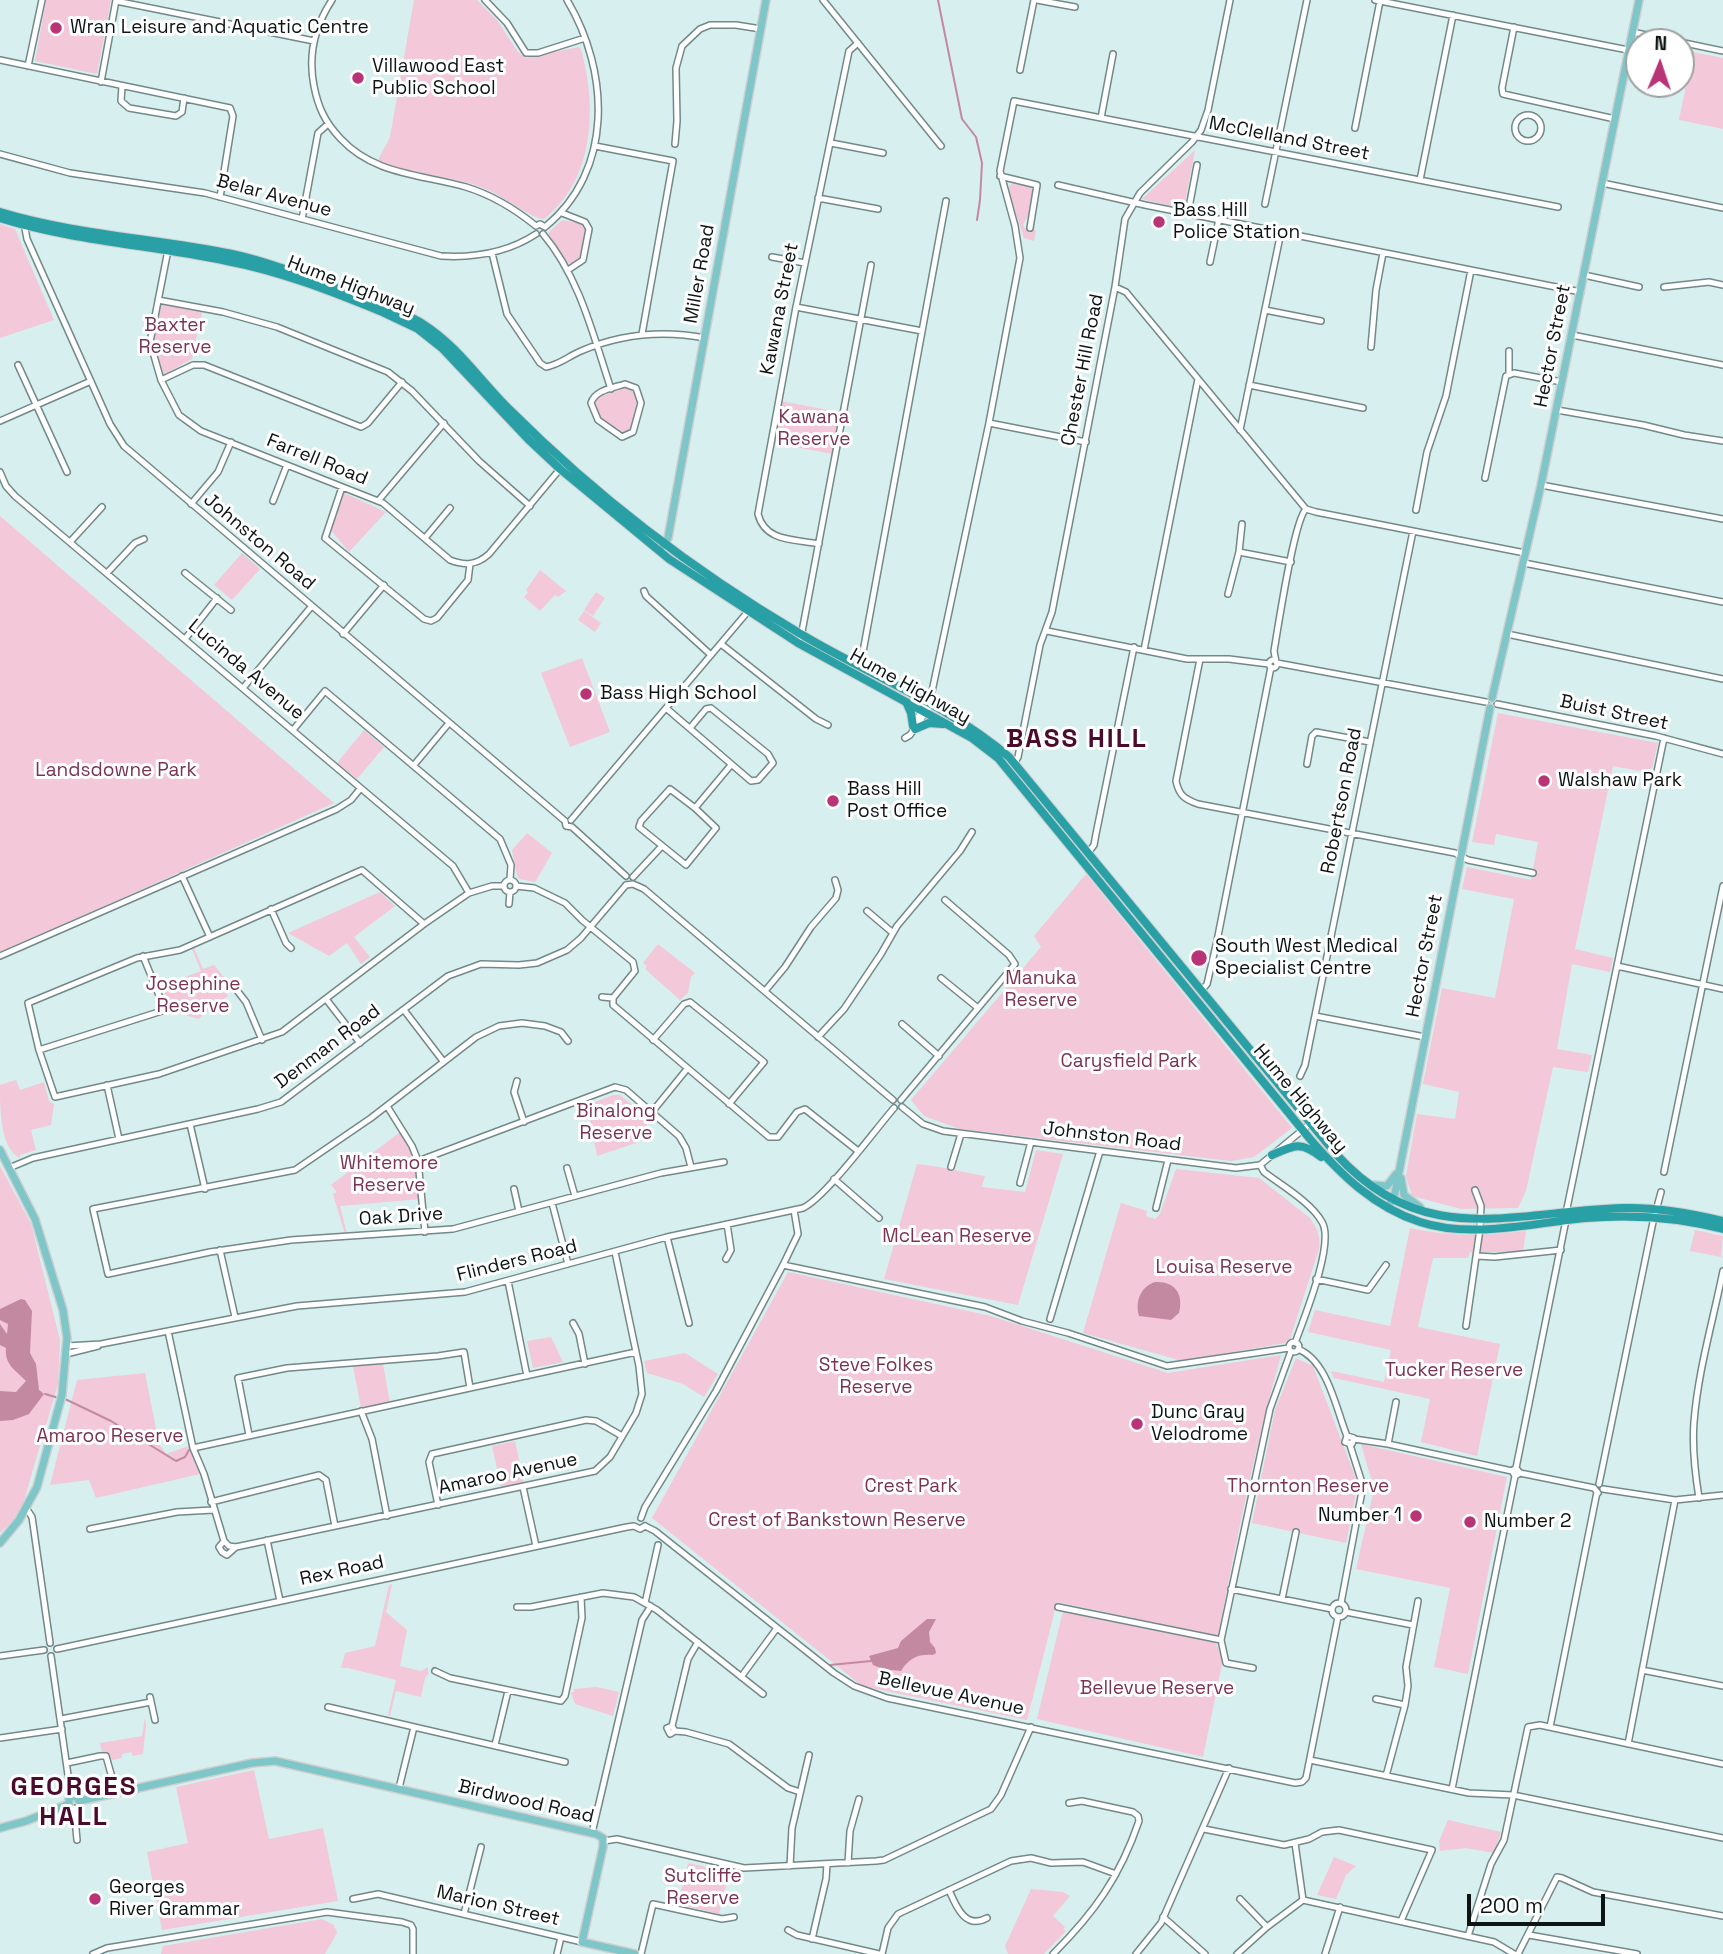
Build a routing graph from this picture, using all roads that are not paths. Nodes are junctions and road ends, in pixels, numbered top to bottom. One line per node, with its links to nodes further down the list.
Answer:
1 (42, 0): 26 (street)
2 (116, 0): 19 (street); 29 (street)
3 (332, 0): 19 (street)
4 (485, 0): 18 (street)
5 (567, 0): 18 (street)
6 (766, 0): 17 (main road, Miller Road)
7 (823, 0): 20 (street)
8 (1036, 0): 13 (street); 28 (street)
9 (1230, 0): 38 (street, Chester Hill Road)
10 (1307, 0): 43 (street)
11 (1639, 0): 16 (main road, Hector Street)
12 (1378, 1): 14 (street); 37 (street)
13 (1075, 7)
14 (1453, 15): 15 (street); 48 (street)
15 (1514, 27): 22 (street); 32 (street)
16 (1633, 28)
17 (761, 29): 40 (street); 95 (main road, Miller Road)
18 (585, 38): 41 (street)
19 (314, 41): 36 (street)
20 (858, 43): 39 (street, Kawana Street); 42 (street)
21 (1695, 45): 23 (street)
22 (1625, 49)
23 (1723, 51)
24 (1113, 54): 34 (street)
25 (0, 60): 26 (street)
26 (28, 66): 29 (street)
27 (1625, 66): 35 (main road, Hector Street)
28 (1020, 70)
29 (101, 82): 30 (street)
30 (122, 86): 31 (street); 31 (street)
31 (184, 98): 51 (street)
32 (1536, 102): 33 (street); 35 (street)
33 (1531, 116): 33 (street)
34 (1101, 118): 38 (street, McClelland Street); 47 (street, McClelland Street)
35 (1615, 119): 49 (main road, Hector Street)
36 (328, 124): 63 (street); 66 (street)
37 (1355, 128)
38 (1197, 137): 43 (street, McClelland Street); 54 (street, Chester Hill Road)
39 (831, 143): 44 (street); 52 (street, Kawana Street)
40 (675, 144)
41 (595, 146): 60 (street); 93 (street)
42 (941, 146)
43 (1275, 152): 48 (street, McClelland Street); 55 (street)
44 (883, 153)
45 (0, 154): 51 (street, Belar Avenue)
46 (1197, 165): 61 (street)
47 (1000, 176): 68 (street); 114 (street)
48 (1420, 180): 56 (street, McClelland Street)
49 (1602, 183): 57 (street); 81 (main road, Hector Street)
50 (1058, 186): 54 (street)
51 (220, 197): 63 (street, Belar Avenue)
52 (818, 198): 58 (street); 77 (street, Kawana Street)
53 (946, 201): 92 (street)
54 (1134, 201): 61 (street); 83 (street, Chester Hill Road)
55 (1265, 204)
56 (1558, 207)
57 (1723, 208)
58 (878, 209)
59 (0, 212): 65 (highway, Hume Highway)
60 (562, 213): 67 (street); 79 (street)
61 (1188, 213): 64 (street)
62 (0, 218): 65 (highway, Hume Highway)
63 (302, 219): 73 (street, Belar Avenue)
64 (1219, 219): 69 (street); 76 (street)
65 (23, 222): 72 (highway, Hume Highway); 104 (street, Johnston Road); 141 (highway, Hume Highway)
66 (536, 226): 67 (street); 70 (street)
67 (545, 227): 71 (street)
68 (1030, 228)
69 (1281, 232): 74 (street); 89 (street)
70 (536, 234): 71 (street); 73 (street, Belar Avenue)
71 (543, 234): 79 (street)
72 (168, 250): 87 (street, Farrell Road); 120 (highway, Hume Highway)
73 (492, 253): 96 (street)
74 (1382, 253): 80 (street); 97 (street)
75 (772, 257): 77 (street)
76 (1210, 262)
77 (804, 263): 88 (street, Kawana Street)
78 (871, 265): 90 (street)
79 (568, 270): 96 (street)
80 (1471, 270): 86 (street); 133 (street)
81 (1584, 275): 84 (street); 86 (main road, Hector Street)
82 (1723, 285): 85 (street)
83 (1115, 287): 102 (street); 118 (street, Chester Hill Road)
84 (1639, 287)
85 (1664, 287)
86 (1581, 292): 94 (main road, Hector Street)
87 (158, 300): 103 (street, Farrell Road); 105 (street)
88 (796, 307): 90 (street); 140 (street, Kawana Street)
89 (1265, 310): 91 (street); 107 (street)
90 (861, 319): 92 (street); 140 (street)
91 (1321, 321)
92 (922, 331): 168 (street)
93 (642, 334): 95 (street); 96 (street)
94 (1572, 335): 100 (street); 106 (main road, Hector Street)
95 (705, 338): 141 (main road, Miller Road)
96 (596, 345): 108 (street)
97 (1371, 347)
98 (1509, 351): 101 (street)
99 (18, 365): 109 (street)
100 (1723, 365)
101 (1509, 373): 106 (street); 123 (street)
102 (1198, 379): 115 (street); 164 (street)
103 (161, 380): 105 (street); 117 (street, Farrell Road)
104 (91, 381): 109 (street); 128 (street, Johnston Road)
105 (401, 382): 113 (street)
106 (1562, 382): 111 (main road, Hector Street)
107 (1250, 385): 110 (street); 115 (street)
108 (611, 389): 108 (street)
109 (36, 406): 112 (street); 122 (street)
110 (1363, 408)
111 (1557, 410): 116 (street); 124 (main road, Hector Street)
112 (0, 421)
113 (444, 423): 126 (street); 129 (street)
114 (989, 423): 118 (street); 174 (street)
115 (1240, 430): 132 (street)
116 (1723, 441)
117 (231, 442): 119 (street, Farrell Road); 128 (street)
118 (1086, 442): 157 (street, Chester Hill Road)
119 (287, 465): 125 (street, Farrell Road); 127 (street)
120 (560, 469): 129 (street); 141 (highway, Hume Highway)
121 (0, 472): 139 (street, Lucinda Avenue)
122 (67, 472)
123 (1485, 478)
124 (1541, 485): 134 (street); 143 (main road, Hector Street)
125 (342, 487): 126 (street, Farrell Road); 149 (street)
126 (378, 501): 137 (street, Farrell Road)
127 (273, 502)
128 (191, 504): 154 (street, Johnston Road)
129 (530, 506): 146 (street)
130 (102, 507): 139 (street)
131 (450, 508): 137 (street)
132 (1306, 509): 136 (street); 144 (street)
133 (1416, 510)
134 (1723, 519)
135 (1242, 524): 142 (street)
136 (1413, 531): 143 (street); 170 (street, Robertson Road)
137 (425, 538): 146 (street, Farrell Road)
138 (144, 539): 147 (street)
139 (70, 542): 147 (street, Lucinda Avenue)
140 (819, 544): 161 (street)
141 (662, 548): 155 (highway, Hume Highway)
142 (1239, 552): 144 (street); 151 (street)
143 (1525, 553): 145 (main road, Hector Street)
144 (1291, 562): 167 (street)
145 (1524, 563): 153 (street); 159 (main road, Hector Street)
146 (470, 564): 149 (street)
147 (107, 573): 160 (street, Lucinda Avenue)
148 (185, 573): 152 (street)
149 (384, 585): 158 (street)
150 (644, 591): 165 (street)
151 (1228, 594)
152 (217, 598): 156 (street); 160 (street)
153 (1723, 603)
154 (311, 607): 158 (street, Johnston Road); 171 (street)
155 (751, 608): 161 (highway, Hume Highway); 162 (street)
156 (231, 610)
157 (1047, 631): 163 (street, Buist Street); 188 (street, Chester Hill Road)
158 (343, 634): 176 (street, Johnston Road)
159 (1507, 634): 169 (street); 173 (main road, Hector Street)
160 (185, 639): 171 (street, Lucinda Avenue)
161 (800, 639): 168 (highway, Hume Highway); 172 (highway, Hume Highway)
162 (721, 644): 165 (street); 178 (street)
163 (1134, 647): 164 (street, Buist Street); 196 (street)
164 (1144, 650): 166 (street, Buist Street)
165 (711, 655): 175 (street)
166 (1200, 660): 167 (street, Buist Street); 191 (street)
167 (1273, 664): 170 (street, Buist Street); 191 (street)
168 (860, 668): 174 (highway, Hume Highway)
169 (1723, 679)
170 (1381, 683): 173 (street, Buist Street); 183 (street, Robertson Road)
171 (243, 688): 181 (street, Lucinda Avenue)
172 (905, 702): 174 (highway, Hume Highway); 180 (highway)
173 (1491, 703): 182 (street, Buist Street); 197 (main road, Hector Street)
174 (927, 706): 177 (highway, Hume Highway); 180 (street); 188 (highway, Hume Highway)
175 (666, 708): 179 (street); 192 (street)
176 (449, 723): 186 (street); 192 (street, Johnston Road)
177 (946, 724): 180 (highway); 188 (highway, Hume Highway)
178 (828, 725)
179 (690, 728): 187 (street); 187 (street)
180 (914, 728)
181 (293, 730): 186 (street); 189 (street, Lucinda Avenue)
182 (1664, 738): 184 (street, Buist Street); 221 (street)
183 (1370, 742): 185 (street); 194 (street, Robertson Road)
184 (1723, 752)
185 (1307, 764)
186 (414, 765): 201 (street)
187 (731, 765): 190 (street)
188 (1012, 766): 196 (highway, Hume Highway); 258 (highway, Hume Highway)
189 (360, 789): 199 (street); 209 (street, Lucinda Avenue)
190 (695, 808): 195 (street); 195 (street)
191 (1241, 812): 194 (street); 226 (street)
192 (569, 822): 200 (street, Johnston Road)
193 (972, 832): 216 (street)
194 (1352, 833): 197 (street); 233 (street, Robertson Road)
195 (661, 847): 203 (street)
196 (1088, 853): 226 (highway, Hume Highway)
197 (1461, 856): 198 (street); 236 (main road, Hector Street)
198 (1533, 873)
199 (182, 876): 217 (street); 219 (street)
200 (626, 877): 203 (street); 204 (street)
201 (510, 879): 205 (street); 206 (street)
202 (835, 880): 227 (street)
203 (633, 881): 204 (street); 227 (street)
204 (626, 885): 215 (street, Denman Road)
205 (504, 886): 208 (street); 209 (street)
206 (516, 886): 208 (street); 215 (street)
207 (1723, 886): 223 (street)
208 (509, 892): 211 (street)
209 (469, 893): 214 (street)
210 (945, 900): 231 (street)
211 (509, 904)
212 (271, 909): 214 (street); 217 (street); 218 (street)
213 (867, 911): 216 (street)
214 (424, 924): 230 (street)
215 (593, 924): 229 (street); 232 (street, Denman Road)
216 (893, 933): 235 (street)
217 (210, 937): 220 (street)
218 (291, 948)
219 (0, 956)
220 (143, 956): 241 (street); 241 (street)
221 (1617, 967): 223 (street); 293 (street)
222 (941, 978): 231 (street)
223 (1702, 984): 225 (street); 276 (street)
224 (234, 988): 237 (street)
225 (1723, 989)
226 (1202, 990): 256 (highway, Hume Highway)
227 (765, 991): 235 (street)
228 (602, 997): 229 (street)
229 (613, 998): 238 (street)
230 (326, 999): 237 (street); 240 (street)
231 (978, 1009): 242 (street)
232 (404, 1010): 240 (street, Denman Road); 243 (street)
233 (1315, 1016): 236 (street); 245 (street, Robertson Road)
234 (902, 1024): 242 (street)
235 (818, 1037): 248 (street)
236 (1425, 1037): 269 (main road, Hector Street)
237 (261, 1040): 247 (street)
238 (653, 1040): 244 (street); 250 (street)
239 (568, 1041): 243 (street)
240 (360, 1043): 257 (street, Denman Road)
241 (39, 1050): 247 (street)
242 (939, 1056): 249 (street)
243 (443, 1061): 251 (street)
244 (687, 1069): 250 (street); 254 (street)
245 (1300, 1076)
246 (517, 1081): 255 (street)
247 (107, 1085): 260 (street)
248 (893, 1100): 249 (street); 253 (street)
249 (901, 1100): 252 (street)
250 (729, 1104): 263 (street)
251 (387, 1106): 267 (street); 280 (street)
252 (902, 1107): 253 (street); 259 (street, Johnston Road)
253 (894, 1108): 263 (street, Flinders Road)
254 (652, 1112): 255 (street); 271 (street)
255 (524, 1122): 267 (street)
256 (1311, 1123): 258 (street); 278 (highway, Hume Highway)
257 (190, 1124): 260 (street, Denman Road); 280 (street)
258 (1303, 1130): 265 (street); 273 (highway, Hume Highway)
259 (961, 1134): 261 (street, Johnston Road); 272 (street)
260 (119, 1139): 274 (street, Denman Road)
261 (1031, 1142): 264 (street, Johnston Road); 279 (street)
262 (0, 1150): 274 (main road)
263 (858, 1151): 277 (street, Flinders Road)
264 (1100, 1151): 266 (street, Johnston Road); 313 (street)
265 (1272, 1155): 270 (street); 273 (highway)
266 (1168, 1160): 270 (street, Johnston Road); 287 (street)
267 (418, 1161): 299 (street)
268 (724, 1162): 271 (street, Oak Drive)
269 (1401, 1164): 278 (main road); 285 (main road, Hector Street); 292 (main road)
270 (1260, 1165): 310 (street)
271 (691, 1167): 284 (street, Oak Drive)
272 (951, 1167)
273 (1335, 1167): 288 (highway, Hume Highway)
274 (9, 1168): 321 (main road)
275 (567, 1168): 284 (street)
276 (1664, 1172)
277 (834, 1180): 289 (street, Flinders Road); 294 (street)
278 (1361, 1180): 285 (highway, Hume Highway)
279 (1020, 1183)
280 (205, 1189): 301 (street, Oak Drive)
281 (514, 1189): 290 (street)
282 (1475, 1190): 297 (street)
283 (1661, 1192): 291 (street)
284 (575, 1196): 286 (street, Oak Drive)
285 (1392, 1199): 288 (main road, Hector Street); 292 (highway, Hume Highway)
286 (552, 1203): 290 (street, Oak Drive); 306 (street)
287 (1156, 1208)
288 (1388, 1208): 297 (highway, Hume Highway)
289 (794, 1210): 296 (street, Flinders Road); 307 (street)
290 (519, 1211): 299 (street, Oak Drive)
291 (1656, 1213): 293 (highway, Hume Highway); 295 (highway, Hume Highway); 298 (highway, Hume Highway); 335 (street)
292 (1435, 1215): 297 (highway, Hume Highway)
293 (1566, 1217): 297 (highway, Hume Highway); 302 (street)
294 (879, 1218)
295 (1723, 1220)
296 (727, 1224): 300 (street, Flinders Road); 305 (street)
297 (1480, 1224): 304 (street)
298 (1723, 1229)
299 (425, 1231): 301 (street, Oak Drive)
300 (667, 1237): 303 (street, Flinders Road); 315 (street)
301 (220, 1250): 312 (street)
302 (1561, 1250): 304 (street); 333 (street)
303 (615, 1252): 306 (street, Flinders Road); 322 (street, Amaroo Avenue)
304 (1476, 1256): 316 (street)
305 (726, 1259)
306 (568, 1264): 311 (street, Flinders Road)
307 (783, 1265): 319 (street); 344 (street)
308 (1387, 1265): 310 (street)
309 (1723, 1271): 337 (street)
310 (1316, 1279): 318 (street)
311 (508, 1281): 312 (street, Flinders Road); 324 (street)
312 (234, 1317): 317 (street, Flinders Road)
313 (1050, 1319)
314 (573, 1323): 323 (street)
315 (689, 1323)
316 (1465, 1326)
317 (168, 1331): 321 (street, Flinders Road); 332 (street, Amaroo Avenue)
318 (1295, 1343): 319 (street); 320 (street)
319 (1290, 1349): 320 (street); 354 (street)
320 (1298, 1349): 330 (street)
321 (67, 1350): 341 (main road)
322 (636, 1352): 323 (street); 329 (street, Amaroo Avenue)
323 (585, 1364): 324 (street)
324 (527, 1376): 325 (street)
325 (470, 1388): 327 (street); 328 (street)
326 (1396, 1402): 331 (street)
327 (361, 1411): 328 (street); 343 (street)
328 (249, 1436): 332 (street)
329 (622, 1436): 334 (street, Amaroo Avenue); 340 (street)
330 (1352, 1442): 331 (street); 359 (street)
331 (1388, 1444): 333 (street)
332 (193, 1448): 339 (street, Amaroo Avenue)
333 (1516, 1472): 335 (street); 402 (street)
334 (523, 1487): 340 (street, Amaroo Avenue); 353 (street)
335 (1598, 1488): 338 (street); 389 (street)
336 (1723, 1495): 337 (street)
337 (1699, 1498): 338 (street)
338 (1675, 1500): 376 (street)
339 (211, 1502): 342 (street, Amaroo Avenue); 345 (street)
340 (438, 1505): 343 (street, Amaroo Avenue)
341 (26, 1508): 351 (main road); 370 (street)
342 (213, 1510): 348 (street); 350 (street, Amaroo Avenue)
343 (387, 1516): 345 (street, Amaroo Avenue)
344 (641, 1518): 346 (street); 347 (street)
345 (335, 1526): 350 (street, Amaroo Avenue)
346 (634, 1526): 347 (street); 353 (street, Rex Road)
347 (645, 1526): 367 (street, Bellevue Avenue)
348 (90, 1530)
349 (1296, 1532): 356 (street)
350 (267, 1540): 357 (street)
351 (0, 1543)
352 (658, 1545): 360 (street)
353 (536, 1546): 357 (street, Rex Road)
354 (1231, 1589): 356 (street); 368 (street)
355 (581, 1597): 360 (street); 361 (street); 380 (street)
356 (1282, 1599): 363 (street)
357 (280, 1601): 371 (street, Rex Road)
358 (1418, 1601): 366 (street)
359 (1341, 1603): 363 (street); 364 (street)
360 (648, 1604): 369 (street); 411 (street)
361 (517, 1607)
362 (1058, 1607): 368 (street)
363 (1332, 1609): 365 (street)
364 (1346, 1612): 365 (street); 366 (street)
365 (1338, 1617): 395 (street)
366 (1413, 1625): 383 (street)
367 (777, 1628): 378 (street); 388 (street, Bellevue Avenue)
368 (1221, 1640): 375 (street)
369 (698, 1642): 378 (street); 404 (street)
370 (50, 1643): 371 (street); 372 (street)
371 (57, 1649): 374 (street)
372 (44, 1650): 373 (street); 374 (street)
373 (0, 1656)
374 (51, 1656): 385 (street)
375 (1252, 1668)
376 (1642, 1670): 379 (street); 392 (street)
377 (435, 1671): 380 (street)
378 (741, 1677): 381 (street)
379 (1723, 1686)
380 (508, 1691): 393 (street)
381 (763, 1694)
382 (1376, 1699): 383 (street)
383 (1405, 1705): 400 (street)
384 (328, 1707): 387 (street)
385 (61, 1719): 386 (street); 390 (street)
386 (155, 1720)
387 (414, 1727): 393 (street); 401 (street)
388 (1031, 1727): 399 (street, Bellevue Avenue); 417 (street, Birdwood Road)
389 (1550, 1727): 392 (street); 405 (street)
390 (62, 1729): 391 (street); 397 (street)
391 (0, 1738)
392 (1628, 1744): 398 (street)
393 (495, 1745): 396 (street)
394 (809, 1755): 404 (street)
395 (1310, 1760): 399 (street, Bellevue Avenue); 400 (street)
396 (565, 1762)
397 (67, 1763): 403 (street); 407 (street)
398 (1723, 1764)
399 (1229, 1768): 410 (street)
400 (1385, 1776): 402 (street)
401 (400, 1788): 403 (main road, Birdwood Road); 411 (main road, Birdwood Road)
402 (1452, 1789): 405 (street)
403 (116, 1792): 407 (main road, Birdwood Road)
404 (800, 1793): 419 (street)
405 (1513, 1795): 412 (street); 435 (street)
406 (859, 1799): 417 (street)
407 (73, 1802): 409 (main road, Birdwood Road); 413 (street)
408 (1069, 1803): 420 (street)
409 (0, 1828)
410 (1203, 1829): 415 (street); 429 (street)
411 (592, 1833): 414 (main road, Birdwood Road)
412 (1723, 1838)
413 (77, 1840)
414 (604, 1841): 419 (street, Birdwood Road); 438 (main road)
415 (1295, 1843): 424 (street); 431 (street)
416 (481, 1847): 426 (street)
417 (848, 1863): 418 (street, Birdwood Road)
418 (827, 1864): 419 (street, Birdwood Road); 437 (street)
419 (790, 1866)
420 (1116, 1874): 421 (street); 445 (street)
421 (948, 1889): 430 (street); 444 (street)
422 (353, 1899): 426 (street, Marion Street)
423 (1240, 1899): 432 (street)
424 (1303, 1900): 425 (street); 432 (street)
425 (1340, 1907): 431 (street); 449 (street)
426 (464, 1914): 436 (street, Marion Street)
427 (1723, 1916): 434 (street)
428 (734, 1917): 443 (street)
429 (1163, 1917): 446 (street); 447 (street)
430 (987, 1918)
431 (1401, 1921): 435 (street)
432 (1267, 1927): 448 (street)
433 (788, 1930): 437 (street)
434 (1529, 1935): 450 (street); 451 (street)
435 (1468, 1936): 450 (street)
436 (561, 1937): 438 (street, Marion Street); 441 (street)
437 (812, 1938): 444 (street)
438 (582, 1941): 442 (main road, Marion Street)
439 (94, 1953): 440 (street)
440 (413, 1954)
441 (556, 1954)
442 (635, 1954)
443 (641, 1954)
444 (880, 1954)
445 (1053, 1954)
446 (1136, 1954)
447 (1205, 1954)
448 (1237, 1954)
449 (1325, 1954)
450 (1516, 1954)
451 (1637, 1954)

